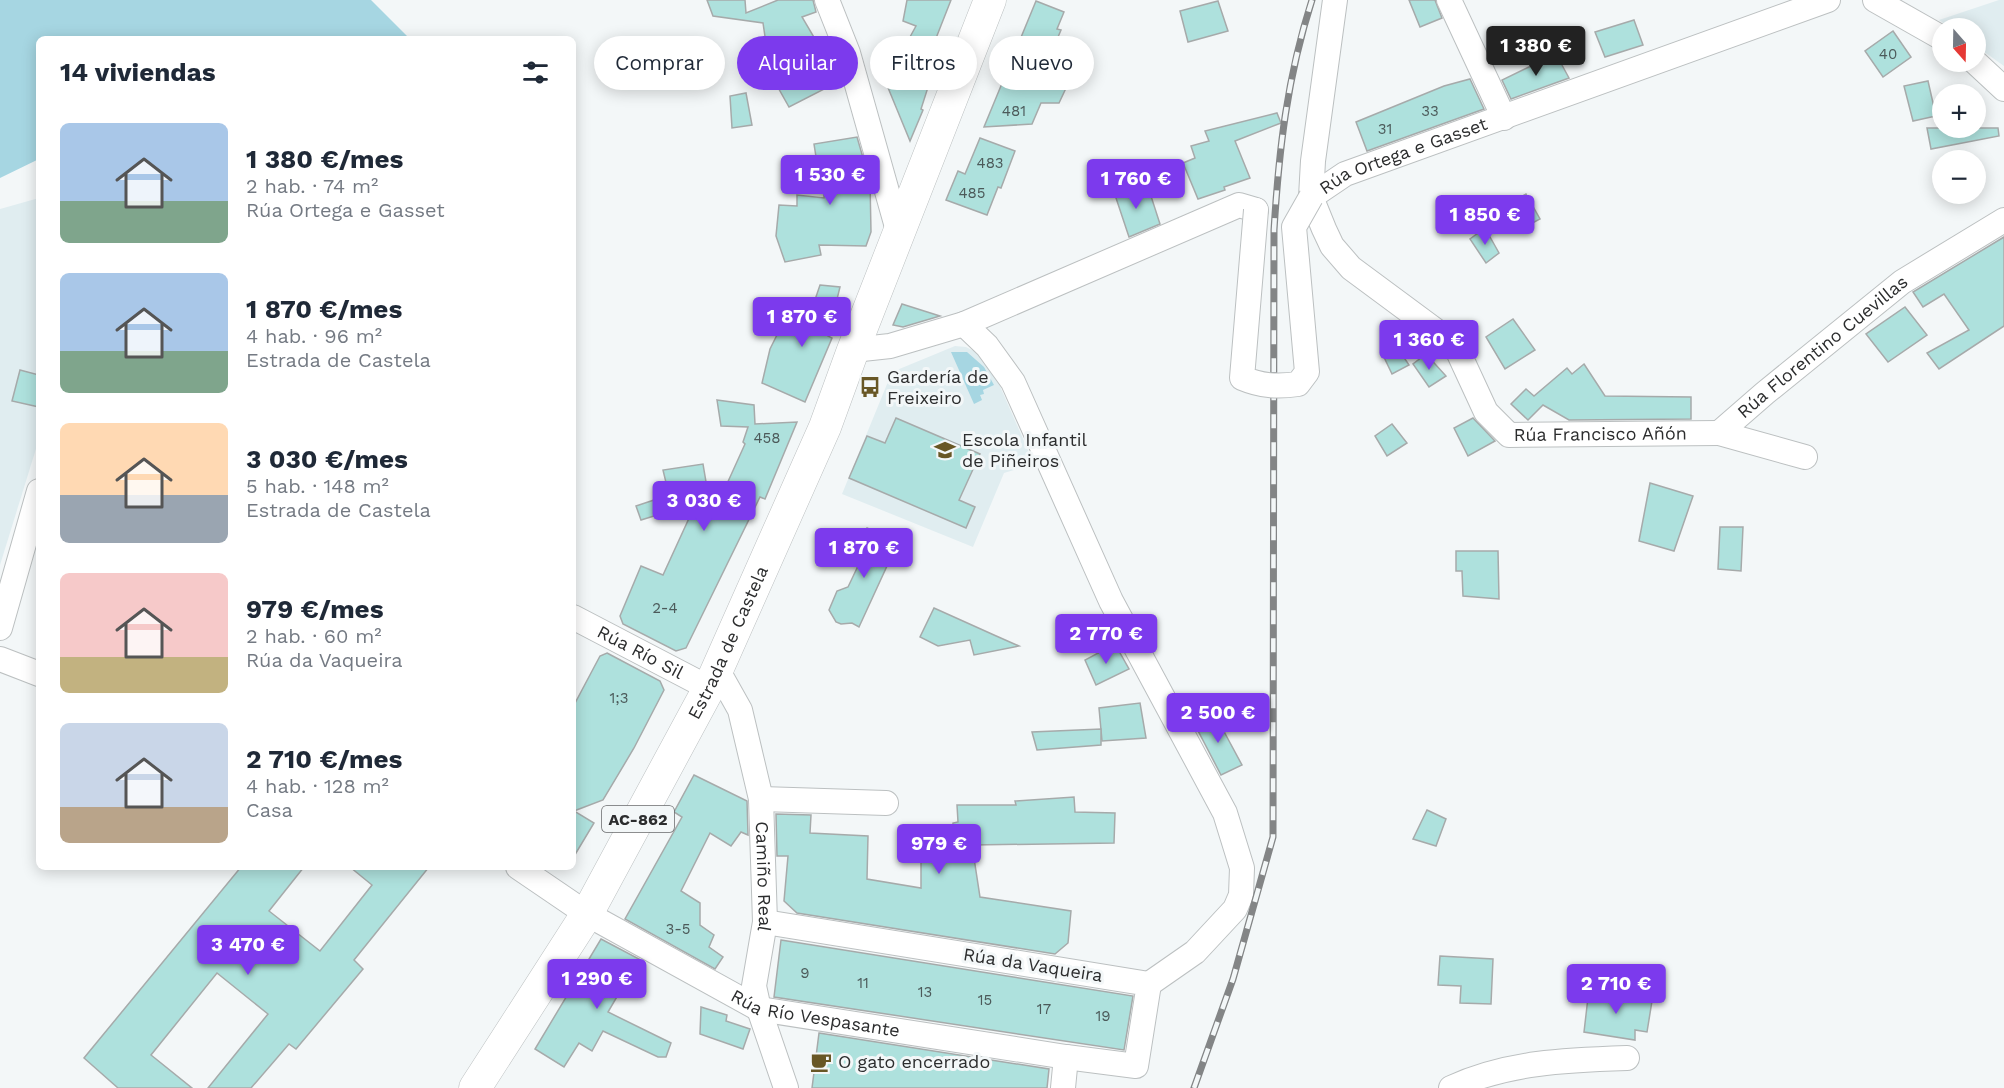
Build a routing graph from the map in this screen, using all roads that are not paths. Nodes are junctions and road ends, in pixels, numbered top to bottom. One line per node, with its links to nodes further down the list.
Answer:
1 (827, 0): 13 (street)
2 (990, 0): 13 (main road, Estrada de Castela / AC-862)
3 (1335, 0): 11 (street)
4 (1449, 0): 10 (street)
5 (1828, 0): 10 (street, Rúa Ortega e Gasset)
6 (1875, 0): 7 (street)
7 (1932, 32)
8 (1986, 72): 9 (street)
9 (2004, 89)
10 (1504, 118): 11 (street, Rúa Ortega e Gasset)
11 (1311, 197): 14 (street, Rúa Ortega e Gasset, bridge); 16 (street, Rúa Francisco Añón)
12 (2004, 220): 16 (street, Rúa Florentino Cuevillas)
13 (899, 234): 15 (main road, Estrada de Castela / AC-862)
14 (964, 324): 15 (street, Rúa Ortega e Gasset); 29 (street)
15 (853, 350): 23 (main road, Estrada de Castela / AC-862)
16 (1719, 433): 17 (street, Rúa Florentino Cuevillas)
17 (1805, 457)
18 (36, 502): 20 (street)
19 (576, 618): 23 (street, Rúa Río Sil)
20 (0, 628)
21 (0, 658): 22 (street)
22 (36, 673)
23 (713, 678): 24 (street, Camiño Real); 27 (main road, Estrada de Castela / AC-862)
24 (761, 799): 25 (street); 28 (street, Camiño Real)
25 (886, 803)
26 (522, 870): 27 (street, Rúa Río Vespasante)
27 (587, 914): 30 (street, Rúa Río Vespasante); 33 (main road, Estrada de Castela / AC-862)
28 (765, 922): 29 (street, Rúa da Vaqueira); 30 (street, Camiño Real)
29 (1149, 984): 31 (street)
30 (759, 1009): 31 (street, Rúa Río Vespasante); 34 (street, Camiño Real)
31 (1066, 1057): 35 (street)
32 (1627, 1058): 36 (street)
33 (475, 1088)
34 (786, 1088)
35 (1063, 1088)
36 (1452, 1088)

